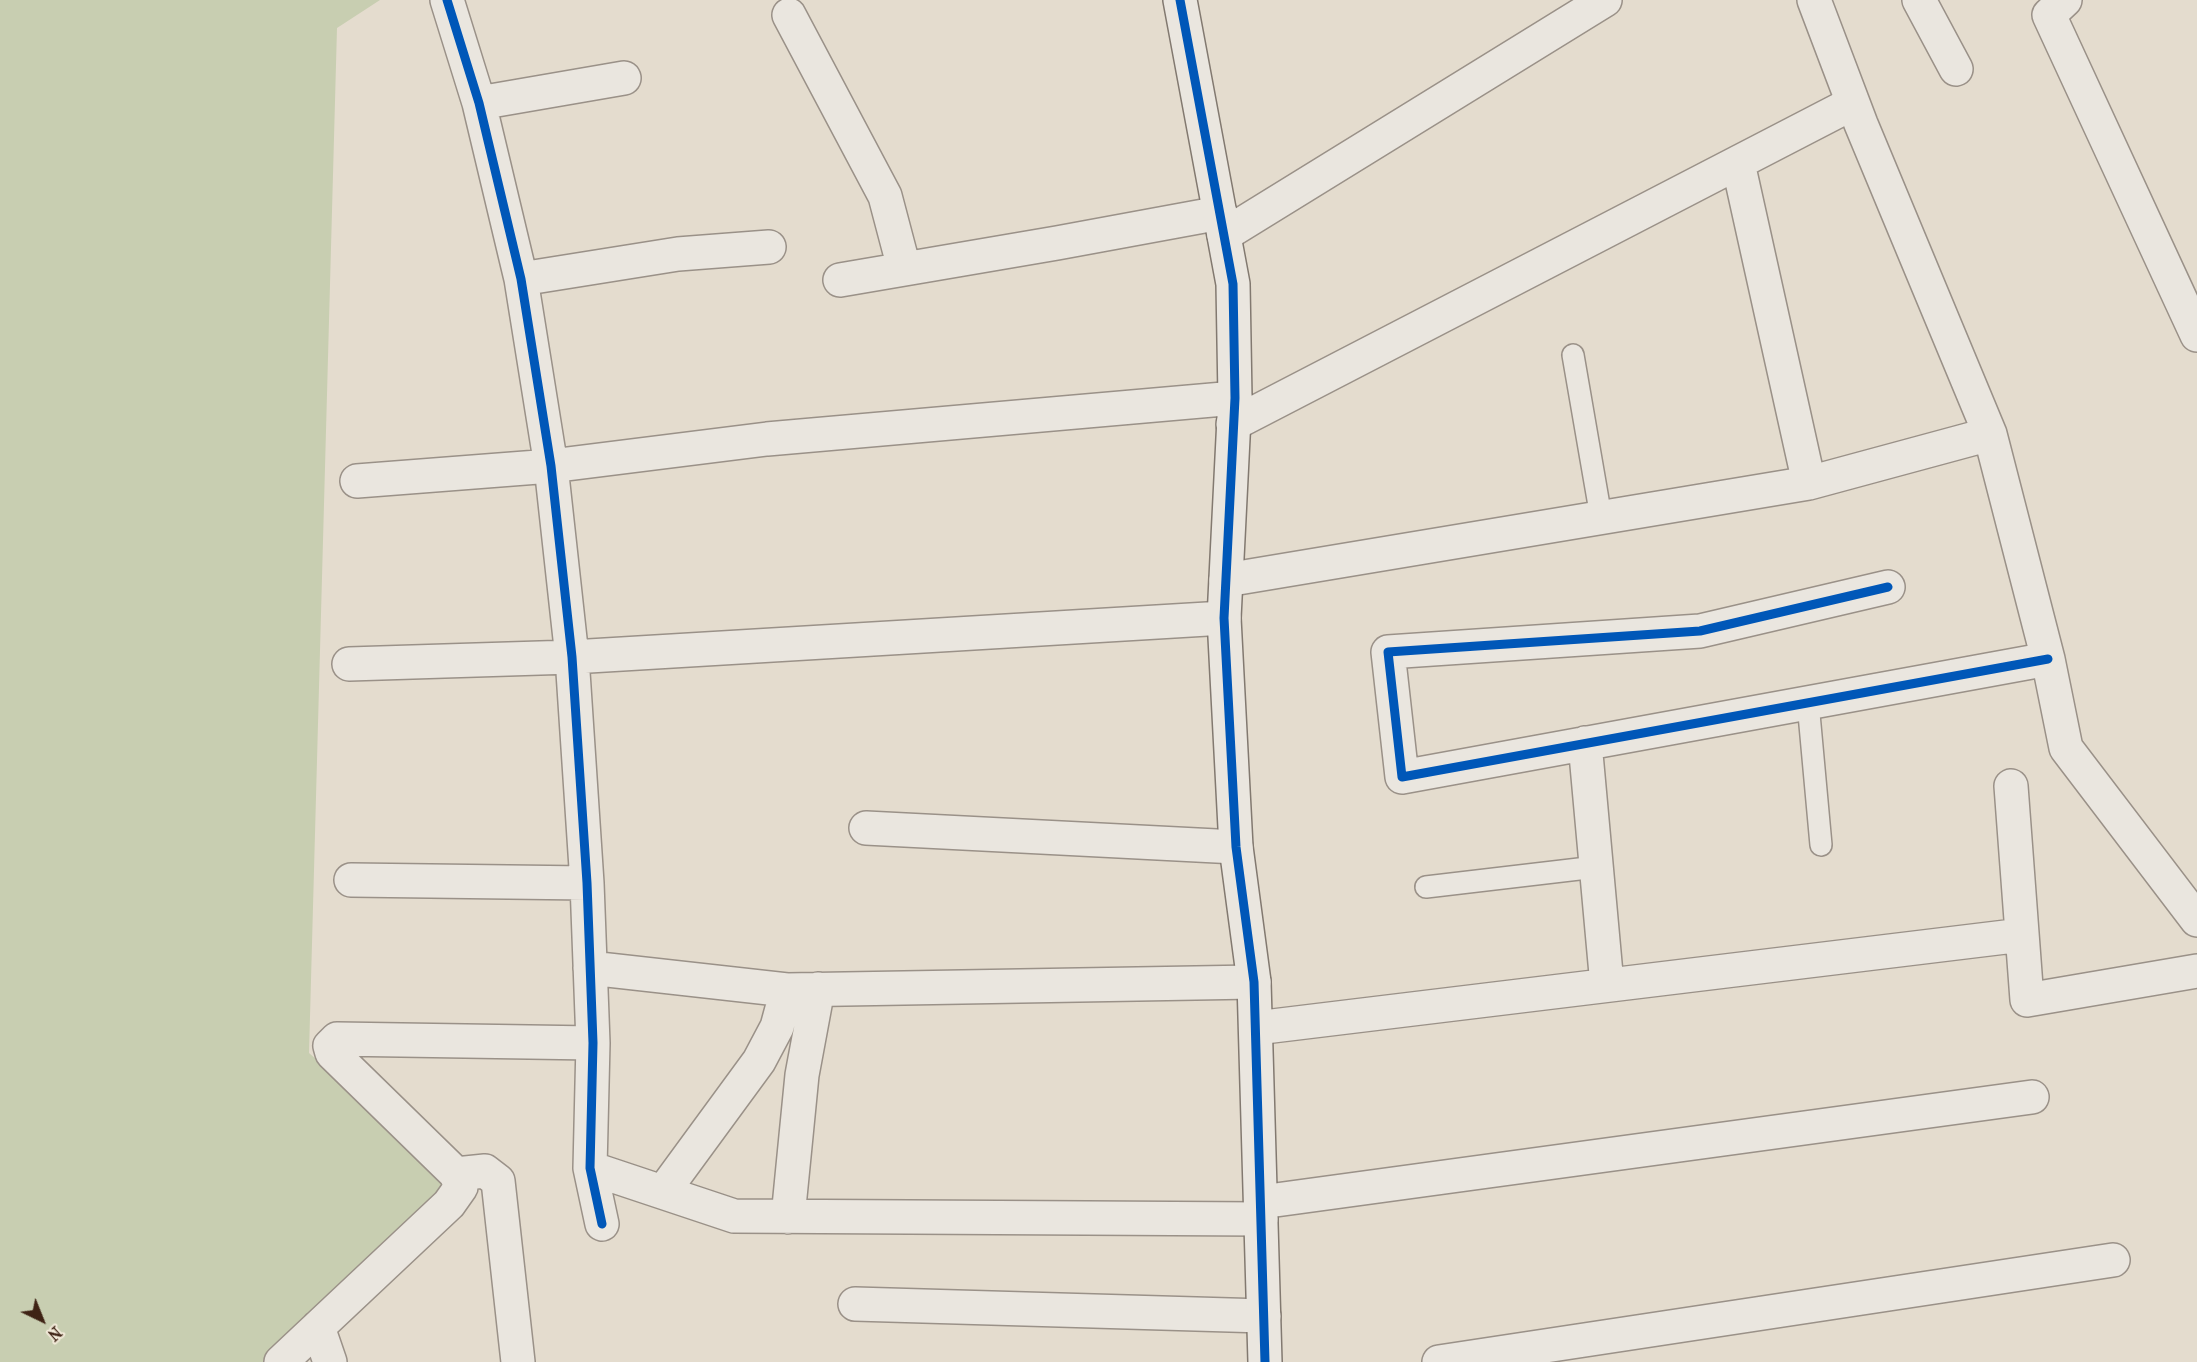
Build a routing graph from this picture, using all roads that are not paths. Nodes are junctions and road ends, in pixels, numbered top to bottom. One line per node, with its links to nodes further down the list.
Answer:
1 (447, 0): 10 (street)
2 (1180, 0): 13 (street)
3 (1605, 0): 13 (street)
4 (1814, 0): 11 (street)
5 (1919, 0): 8 (street)
6 (2065, 0): 18 (street)
7 (789, 15): 15 (street)
8 (1956, 69)
9 (624, 78): 10 (street)
10 (479, 103): 16 (street)
11 (1853, 103): 12 (street); 21 (street)
12 (1738, 163): 20 (street); 24 (street)
13 (1222, 224): 15 (street); 20 (street)
14 (769, 247): 16 (street)
15 (904, 268): 17 (street)
16 (521, 279): 22 (street)
17 (840, 280)
18 (2197, 335)
19 (1574, 355): 25 (lane)
20 (1234, 411): 22 (street); 26 (street)
21 (1990, 434): 24 (street); 30 (street)
22 (551, 465): 23 (street); 29 (street)
23 (357, 481)
24 (1809, 483): 25 (street)
25 (1601, 517): 26 (street)
26 (1226, 580): 28 (street)
27 (1888, 587): 33 (street)
28 (1224, 618): 29 (street); 37 (street)
29 (572, 657): 31 (street); 40 (street)
30 (2048, 659): 32 (street); 42 (street)
31 (349, 664)
32 (1808, 703): 33 (street); 36 (lane)
33 (1585, 743): 38 (street)
34 (2011, 786): 43 (street)
35 (866, 828): 37 (street)
36 (1821, 844)
37 (1236, 847): 46 (street)
38 (1596, 867): 41 (lane); 47 (street)
39 (351, 880): 40 (street)
40 (587, 883): 44 (street)
41 (1426, 887)
42 (2197, 920)
43 (2022, 935): 45 (street); 47 (street)
44 (590, 968): 48 (street); 50 (street)
45 (2197, 971)
46 (1254, 982): 48 (street); 49 (street)
47 (1607, 985): 49 (street)
48 (802, 990): 54 (street); 56 (street)
49 (1256, 1028): 55 (street)
50 (592, 1043): 52 (street); 53 (street)
51 (2032, 1097): 55 (street)
52 (590, 1168): 54 (street); 57 (street)
53 (456, 1174): 61 (street); 64 (street)
54 (663, 1192): 56 (street)
55 (1261, 1211): 56 (street); 60 (street)
56 (788, 1217)
57 (602, 1224)
58 (2113, 1260): 66 (street)
59 (855, 1304): 60 (street)
60 (1264, 1316): 65 (street)
61 (318, 1327): 62 (street); 63 (street)
62 (281, 1362)
63 (330, 1362)
64 (518, 1362)
65 (1265, 1362)
66 (1439, 1362)

